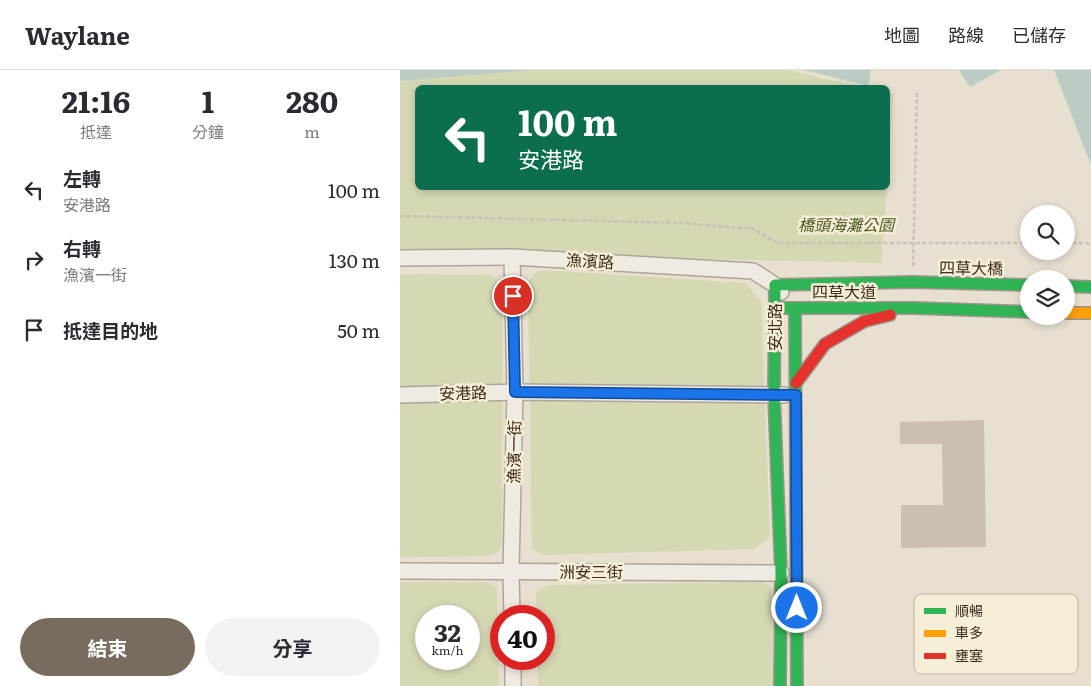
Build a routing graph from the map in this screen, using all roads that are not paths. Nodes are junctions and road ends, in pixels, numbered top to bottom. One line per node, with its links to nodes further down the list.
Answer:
1 (512, 257): 2 (street, 漁濱路); 4 (street, 漁濱路); 15 (street, 漁濱一街)
2 (400, 258)
3 (912, 282): 4 (street, 四草大道); 5 (street, 四草大橋)
4 (775, 285): 8 (street, 安北路); 9 (street, 安北路)
5 (1020, 285)
6 (1075, 286): 7 (street)
7 (1091, 287)
8 (775, 308): 9 (street, 四草大道); 17 (street, 安北路)
9 (795, 308): 10 (street, 四草大道); 14 (street, 安北路)
10 (914, 308): 11 (street); 14 (street)
11 (1020, 312)
12 (1075, 313): 13 (street)
13 (1091, 313)
14 (796, 389): 17 (street, 安港路); 25 (street, 安北路)
15 (515, 392): 16 (street, 安港路); 17 (street, 安港路); 19 (street, 漁濱一街)
16 (400, 395)
17 (774, 395): 20 (street, 安北路)
18 (400, 571): 19 (street, 洲安三街)
19 (511, 571): 20 (street, 洲安三街); 21 (street, 漁濱一街)
20 (781, 573): 24 (street, 安北路)
21 (512, 605)
22 (513, 670): 23 (street)
23 (513, 686)
24 (780, 686)
25 (797, 686)

